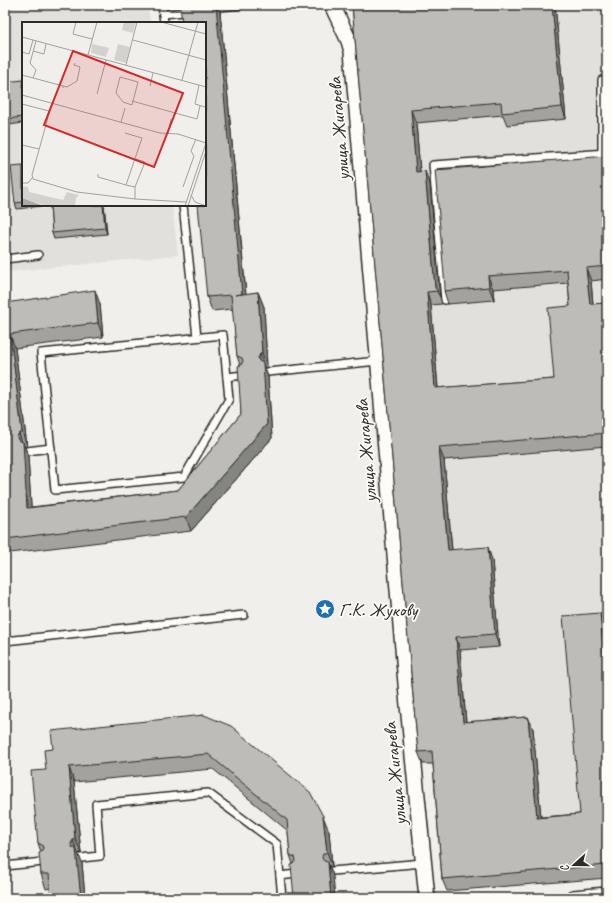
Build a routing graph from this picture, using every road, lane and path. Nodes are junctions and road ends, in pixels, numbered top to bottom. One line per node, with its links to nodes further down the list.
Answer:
1 (162, 5): 6 (lane)
2 (241, 5): 4 (lane)
3 (332, 5): 15 (street, улица Жигарева)
4 (220, 8)
5 (184, 12): 6 (lane)
6 (163, 14): 7 (lane)
7 (164, 22)
8 (607, 80): 9 (lane)
9 (605, 153): 13 (lane)
10 (183, 206): 14 (lane)
11 (38, 255): 12 (lane)
12 (5, 259)
13 (445, 300)
14 (197, 337): 18 (lane); 19 (lane)
15 (378, 361): 16 (lane); 25 (street, улица Жигарева)
16 (268, 372)
17 (242, 375): 18 (lane)
18 (227, 376): 19 (lane)
19 (51, 448): 20 (lane)
20 (28, 450)
21 (244, 615): 22 (lane)
22 (5, 640)
23 (81, 858): 29 (lane)
24 (43, 862): 26 (lane)
25 (423, 863): 27 (lane); 32 (street, улица Жигарева)
26 (5, 866)
27 (332, 871)
28 (296, 874): 29 (lane)
29 (280, 876): 31 (lane)
30 (607, 895): 33 (street)
31 (282, 898)
32 (427, 898)
33 (573, 898)

